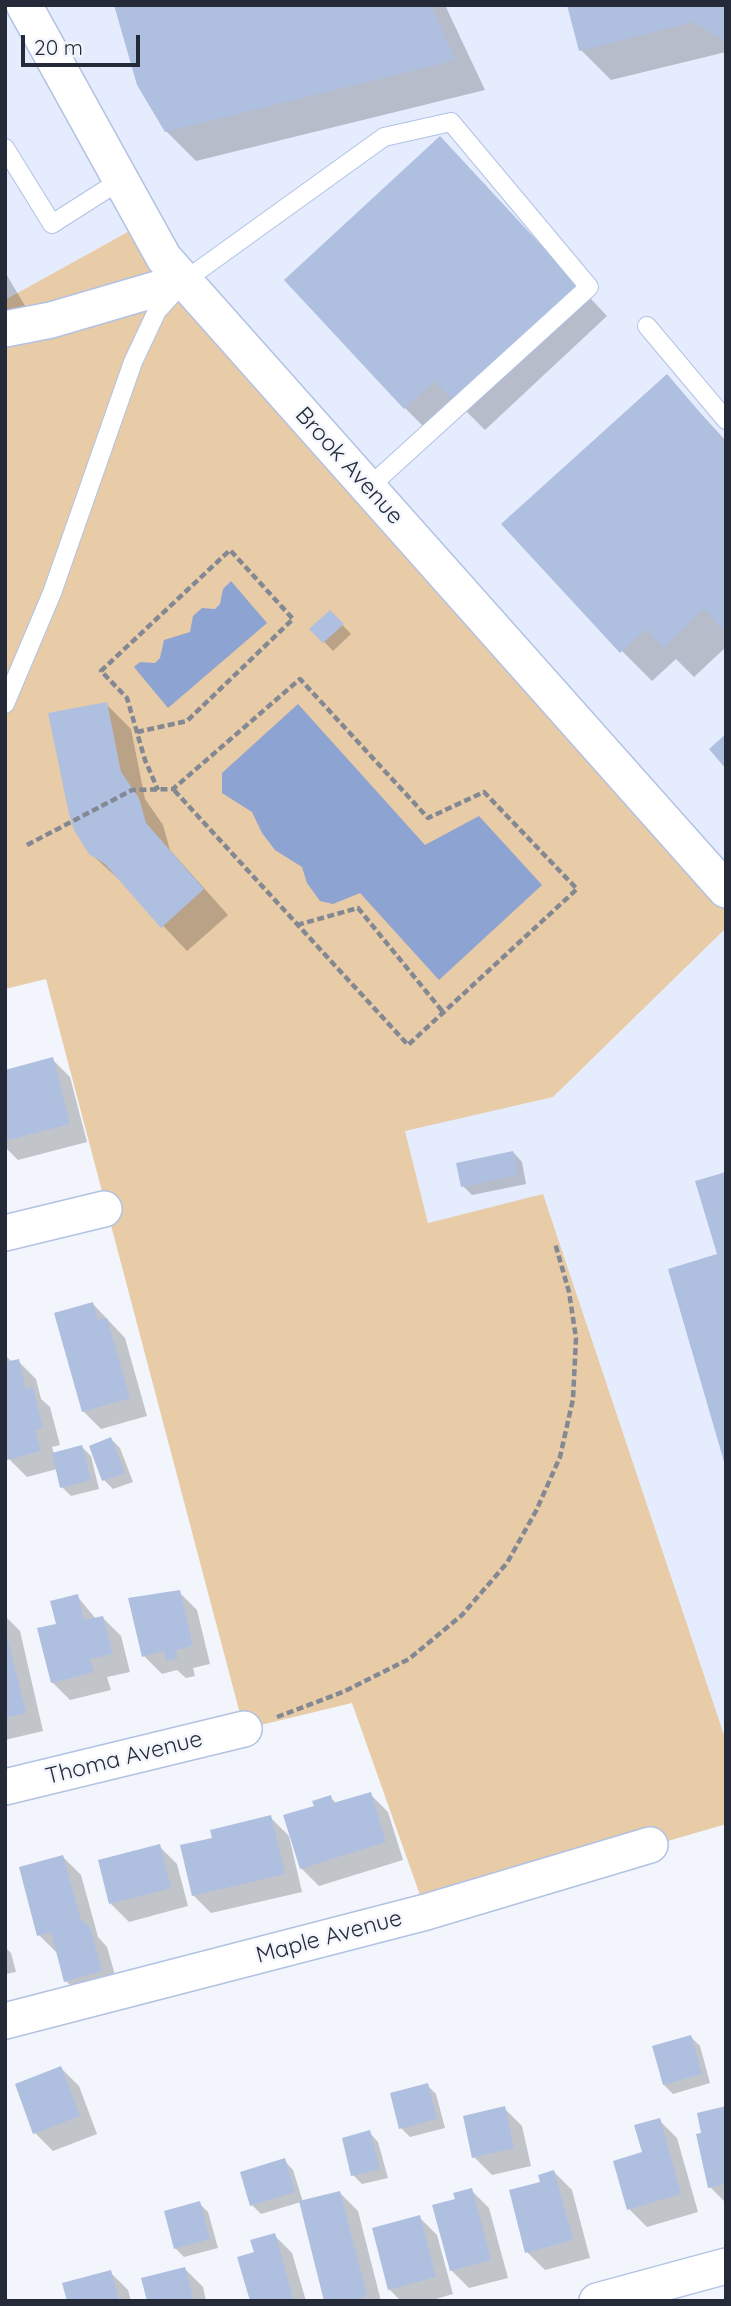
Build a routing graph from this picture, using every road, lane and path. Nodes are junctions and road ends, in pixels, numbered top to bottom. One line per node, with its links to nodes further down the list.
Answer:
1 (24, 5): 3 (street, Brook Avenue)
2 (5, 148): 3 (lane)
3 (121, 180): 4 (street, Brook Avenue)
4 (184, 281): 6 (street); 8 (street, Brook Avenue); 8 (lane); 9 (lane)
5 (648, 326): 7 (lane)
6 (5, 329)
7 (726, 420)
8 (368, 488): 14 (street, Brook Avenue)
9 (5, 704)
10 (137, 732): 10 (path); 12 (path)
11 (173, 789): 12 (path); 15 (path); 16 (path)
12 (158, 790): 13 (path)
13 (27, 845)
14 (726, 890)
15 (298, 925): 16 (path); 16 (path)
16 (443, 1012)
17 (104, 1209): 18 (street)
18 (5, 1233)
19 (555, 1243): 20 (path)
20 (244, 1729): 21 (street, Thoma Avenue)
21 (5, 1787)
22 (650, 1845): 23 (street, Maple Avenue)
23 (5, 2021)
24 (726, 2266): 25 (street)
25 (597, 2301)

